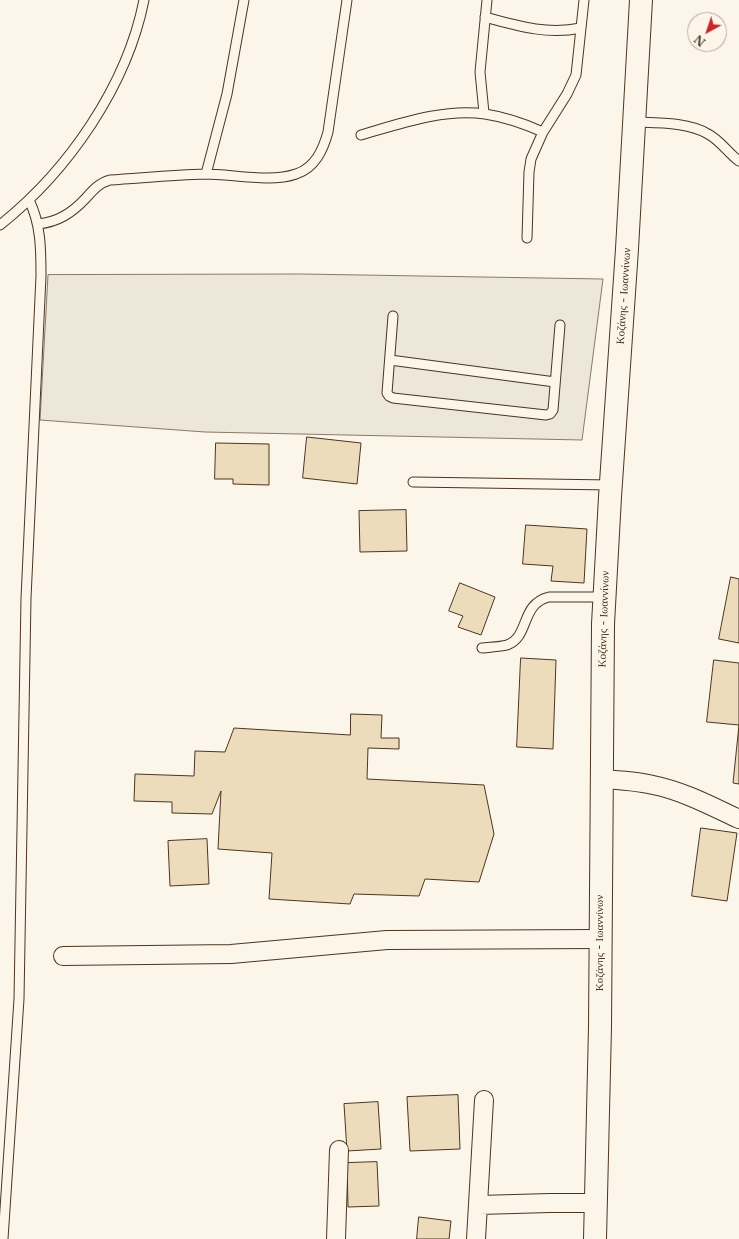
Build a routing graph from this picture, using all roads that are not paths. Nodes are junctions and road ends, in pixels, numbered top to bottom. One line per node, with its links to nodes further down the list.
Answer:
1 (144, 0): 15 (lane)
2 (244, 0): 14 (lane)
3 (347, 0): 14 (lane)
4 (487, 0): 7 (lane)
5 (584, 0): 8 (lane)
6 (641, 0): 10 (highway, Κοζάνης - Ιωαννίνων)
7 (485, 17): 8 (lane); 9 (lane)
8 (581, 28): 11 (lane)
9 (484, 113): 11 (lane); 12 (lane)
10 (634, 122): 13 (lane); 24 (highway, Κοζάνης - Ιωαννίνων)
11 (543, 132): 18 (lane)
12 (361, 136)
13 (739, 161)
14 (206, 174): 16 (lane)
15 (29, 200): 16 (lane); 17 (lane)
16 (38, 224): 35 (lane)
17 (0, 225)
18 (527, 238)
19 (393, 316): 21 (lane)
20 (560, 325): 22 (lane)
21 (390, 360): 22 (lane); 22 (lane)
22 (555, 382)
23 (413, 482): 24 (lane)
24 (611, 485): 25 (highway, Κοζάνης - Ιωαννίνων)
25 (604, 597): 26 (lane); 27 (highway, Κοζάνης - Ιωαννίνων)
26 (482, 648)
27 (601, 779): 28 (street); 29 (highway, Κοζάνης - Ιωαννίνων)
28 (739, 819)
29 (599, 939): 30 (street); 33 (highway, Κοζάνης - Ιωαννίνων)
30 (63, 956)
31 (484, 1100): 34 (street)
32 (339, 1150): 36 (street)
33 (597, 1203): 34 (street); 38 (highway, Κοζάνης - Ιωαννίνων)
34 (479, 1205): 37 (street)
35 (3, 1239)
36 (336, 1239)
37 (476, 1239)
38 (595, 1239)

